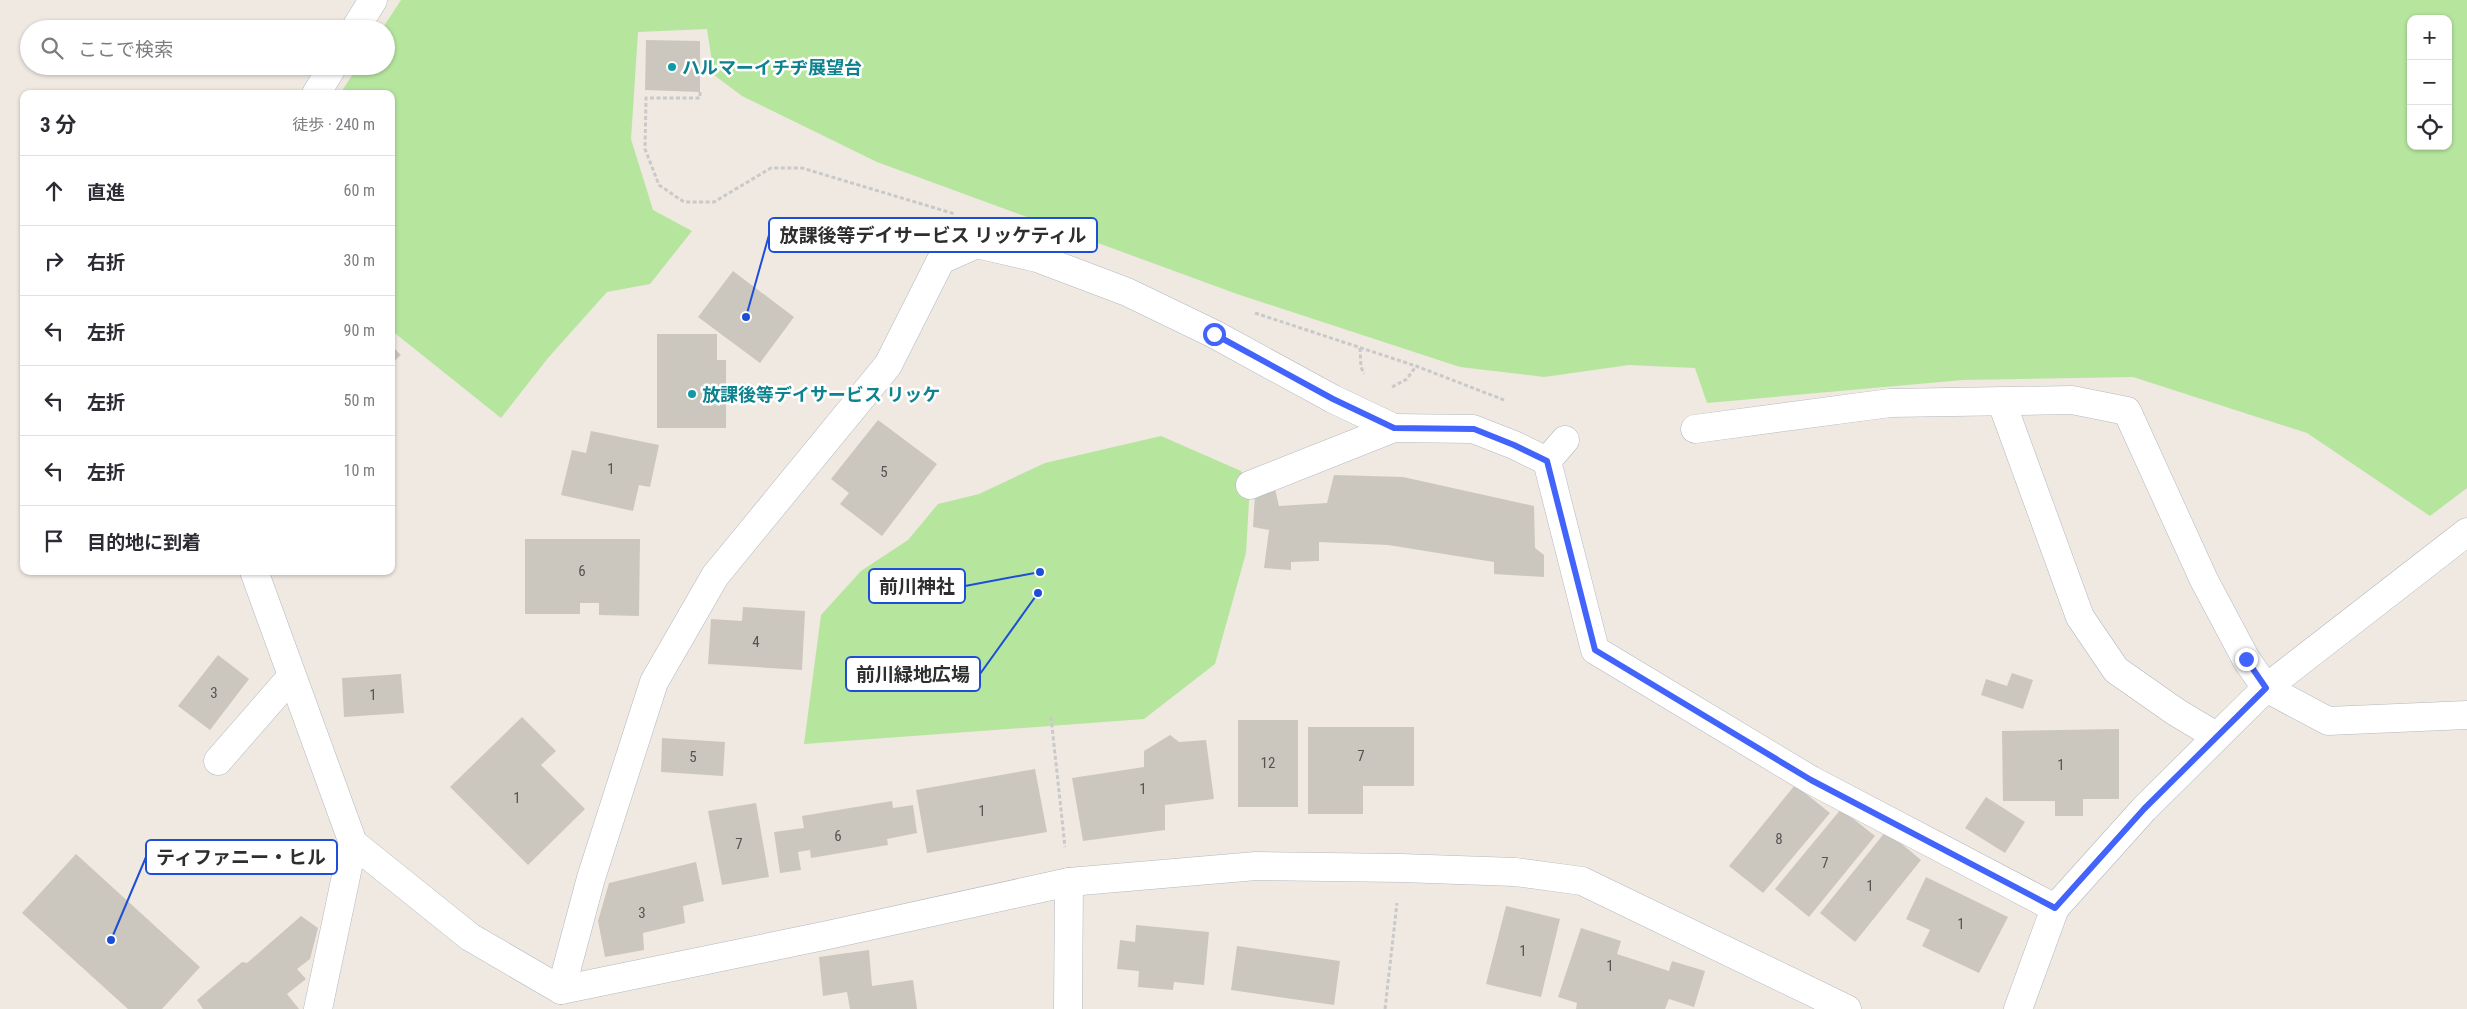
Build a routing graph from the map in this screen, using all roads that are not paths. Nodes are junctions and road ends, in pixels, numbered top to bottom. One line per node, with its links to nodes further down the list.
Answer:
1 (373, 0): 2 (street)
2 (361, 20)
3 (328, 75): 4 (street)
4 (318, 90)
5 (2002, 403): 7 (street); 14 (street); 16 (street)
6 (1394, 428): 9 (street); 10 (street); 21 (street)
7 (1695, 428)
8 (1565, 440): 9 (street)
9 (1547, 461): 20 (street)
10 (1250, 485)
11 (2467, 532): 14 (street)
12 (255, 575): 13 (street)
13 (292, 676): 17 (street); 18 (street)
14 (2266, 688): 15 (street); 16 (street)
15 (2467, 715)
16 (2216, 736): 20 (street)
17 (218, 761)
18 (353, 843): 21 (street); 22 (street)
19 (1069, 882): 21 (street); 23 (street); 24 (street)
20 (2055, 908): 25 (street)
21 (561, 990)
22 (318, 1009)
23 (1068, 1009)
24 (1847, 1009)
25 (2018, 1009)

